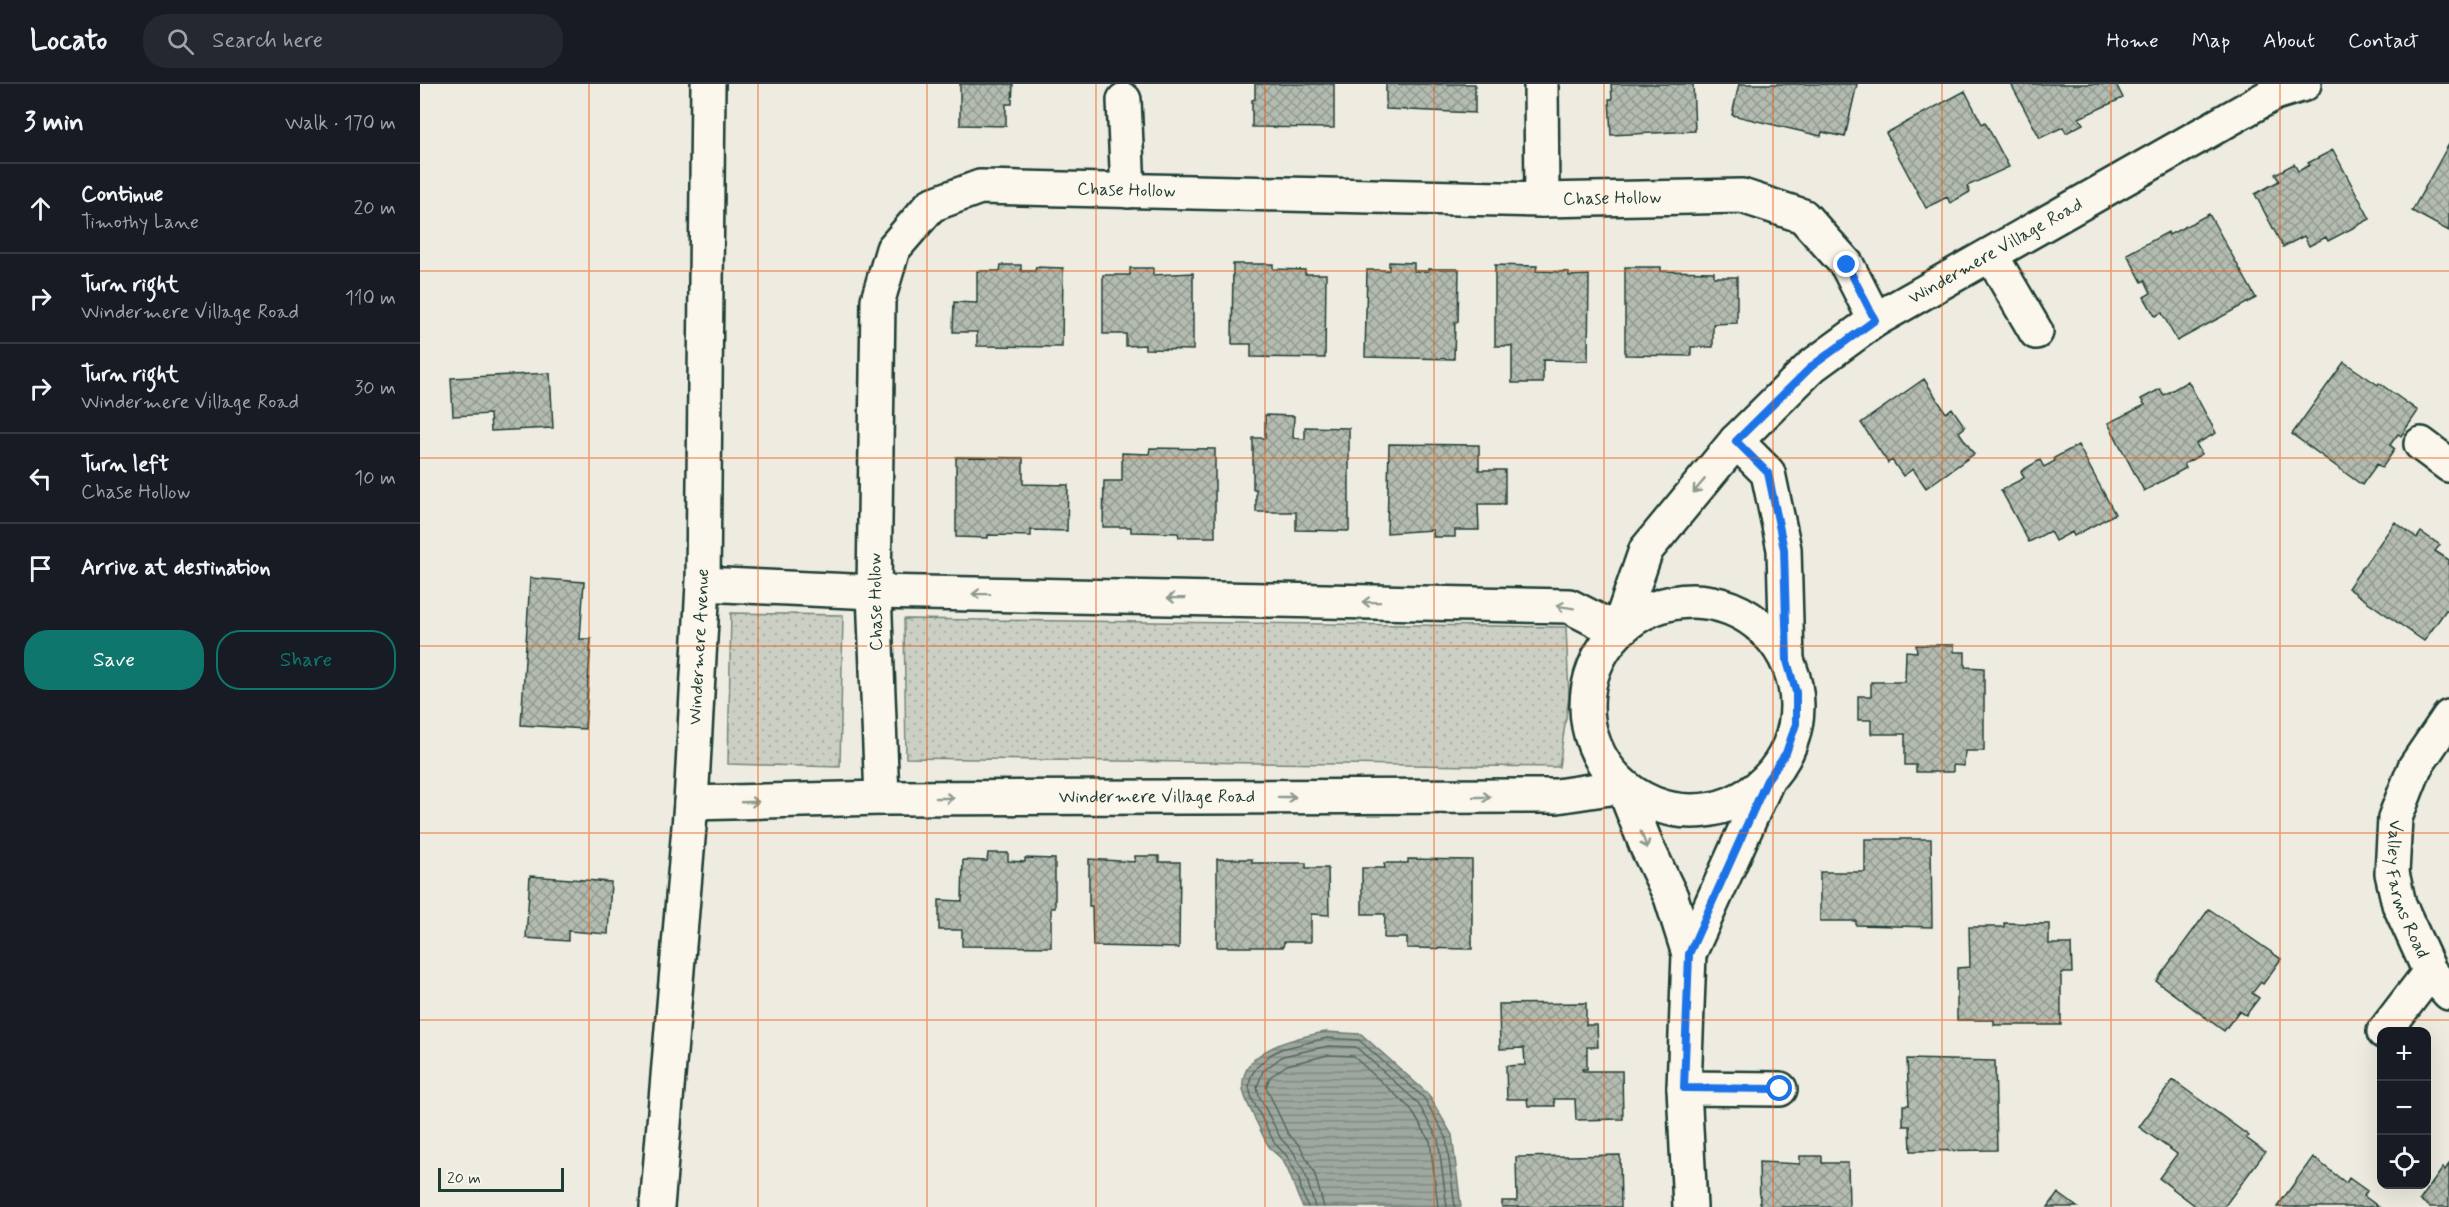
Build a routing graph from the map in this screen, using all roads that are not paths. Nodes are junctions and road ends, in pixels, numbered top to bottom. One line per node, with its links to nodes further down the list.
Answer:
1 (708, 84): 13 (street, Windermere Avenue)
2 (1541, 84): 6 (street)
3 (2285, 87): 7 (street, Windermere Village Road)
4 (1124, 100): 5 (street)
5 (1128, 191): 6 (street, Chase Hollow); 14 (street, Chase Hollow)
6 (1542, 200): 8 (street, Chase Hollow)
7 (1991, 255): 8 (street, Windermere Village Road); 9 (street)
8 (1875, 320): 10 (street, Windermere Village Road)
9 (2036, 332)
10 (1736, 441): 15 (street, Windermere Village Road, one-way to 15); 16 (street, Windermere Village Road)
11 (2421, 444): 12 (street)
12 (2449, 465)
13 (703, 584): 14 (street); 21 (street, Windermere Avenue)
14 (874, 592): 15 (street, one-way to 14); 20 (street, Chase Hollow)
15 (1618, 631): 16 (street, Windermere Village Road); 19 (street, Windermere Village Road)
16 (1787, 661): 18 (street, Windermere Village Road)
17 (2449, 717): 23 (street, Valley Farms Road)
18 (1767, 780): 19 (street, Windermere Village Road); 22 (street, Windermere Village Road)
19 (1623, 786): 20 (street, Windermere Village Road, one-way to 19); 22 (street, Windermere Village Road, one-way to 22)
20 (882, 798): 21 (street, Windermere Village Road, one-way to 20)
21 (692, 803): 27 (street, Windermere Avenue)
22 (1689, 954): 25 (street, Windermere Village Road)
23 (2439, 982): 24 (street)
24 (2391, 1027)
25 (1684, 1088): 26 (street); 28 (street, Windermere Village Road)
26 (1780, 1089)
27 (657, 1207)
28 (1690, 1207)

